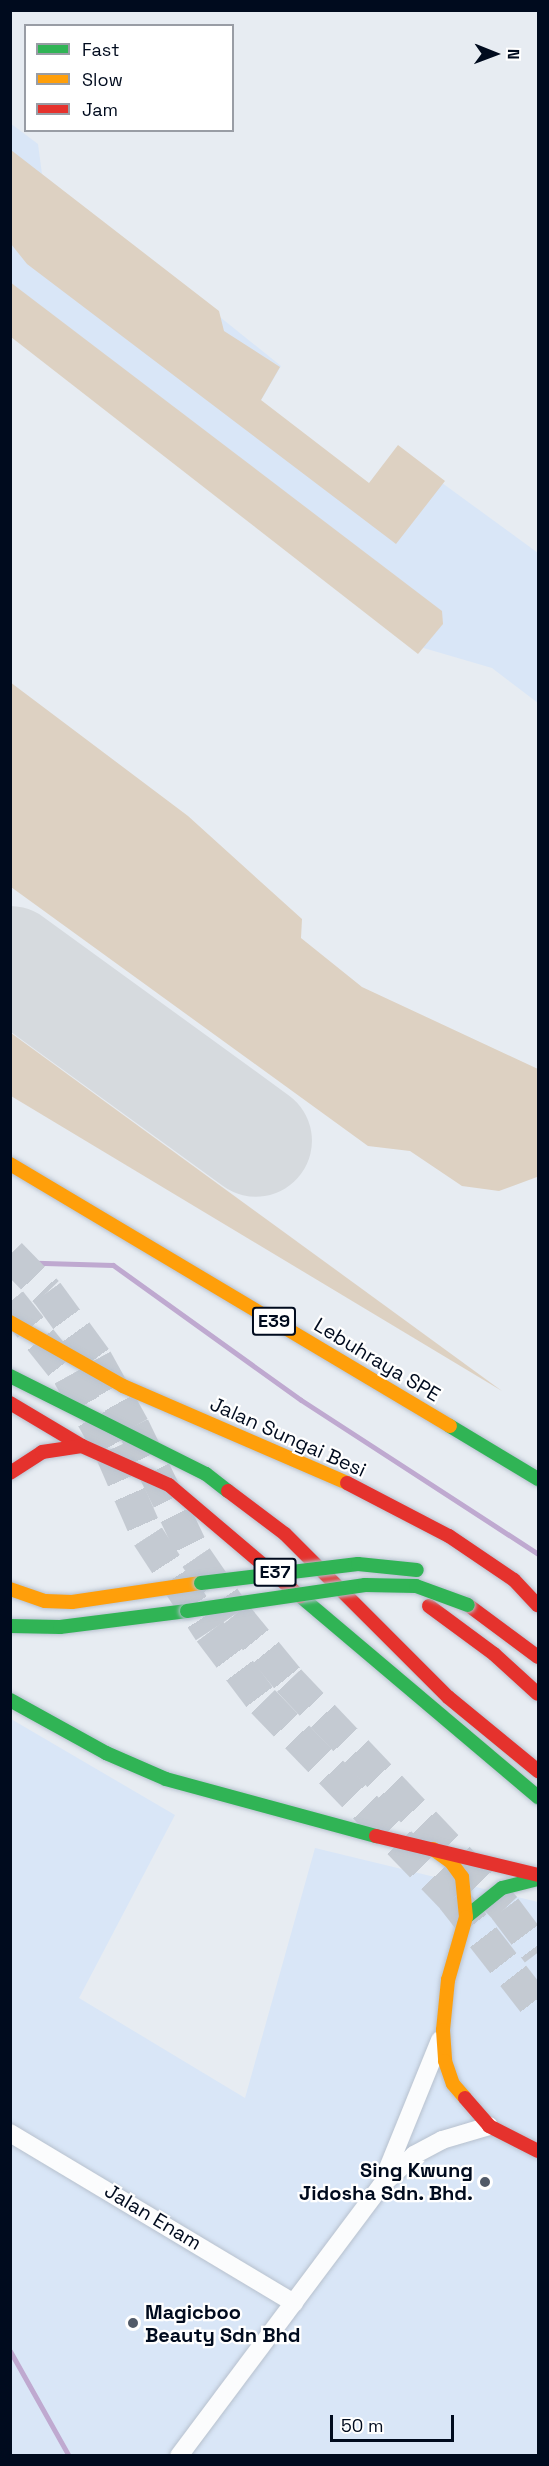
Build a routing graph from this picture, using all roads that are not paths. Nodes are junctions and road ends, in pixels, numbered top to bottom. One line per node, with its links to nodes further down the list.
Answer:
1 (10, 1164): 8 (main road, Lebuhraya SPE / E39)
2 (10, 1178): 9 (main road, Lebuhraya SPE / E39)
3 (10, 1322): 13 (main road, Jalan Sungai Besi)
4 (10, 1376): 18 (main road)
5 (10, 1403): 6 (main road, E37)
6 (82, 1446): 7 (main road); 19 (main road, E37)
7 (10, 1473)
8 (538, 1479)
9 (538, 1492)
10 (10, 1589): 12 (main road, bridge)
11 (306, 1594): 12 (main road, bridge); 14 (main road, bridge); 16 (main road, bridge)
12 (468, 1605): 15 (main road)
13 (538, 1606)
14 (10, 1626)
15 (538, 1657)
16 (538, 1694)
17 (10, 1700): 20 (main road)
18 (538, 1771)
19 (538, 1797)
20 (430, 1847): 21 (main road); 22 (main road)
21 (538, 1877): 22 (main road)
22 (466, 1917): 23 (main road)
23 (443, 2030): 24 (main road); 27 (street)
24 (489, 2126): 26 (main road); 27 (street)
25 (10, 2133): 28 (street, Jalan Enam)
26 (538, 2151)
27 (381, 2186): 28 (street)
28 (294, 2303): 29 (street)
29 (179, 2456)

